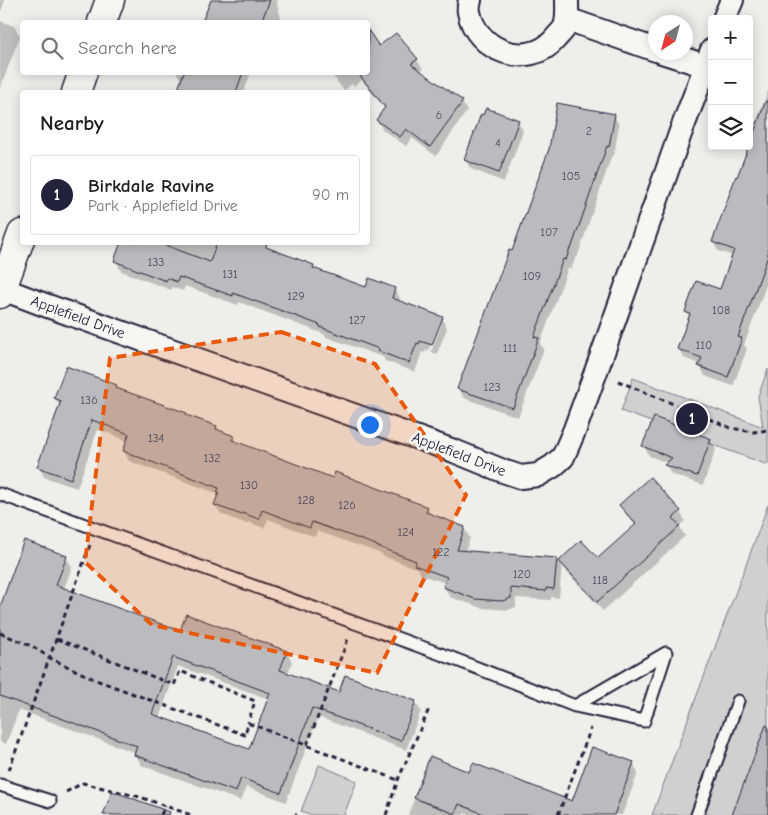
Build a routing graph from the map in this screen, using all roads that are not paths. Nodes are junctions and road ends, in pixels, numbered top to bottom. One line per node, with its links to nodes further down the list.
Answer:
1 (110, 0): 6 (main road)
2 (470, 0): 4 (street)
3 (732, 0): 5 (street)
4 (567, 10): 7 (street)
5 (726, 15)
6 (103, 20)
7 (648, 46)
8 (693, 56): 9 (street)
9 (708, 58)
10 (708, 60): 14 (street, Applefield Drive)
11 (82, 75): 12 (main road)
12 (77, 90)
13 (20, 239): 14 (main road)
14 (1, 290)
15 (0, 494): 17 (lane)
16 (738, 700): 20 (lane)
17 (575, 706): 17 (lane)
18 (2, 785): 19 (lane)
19 (50, 801)
20 (697, 815)

